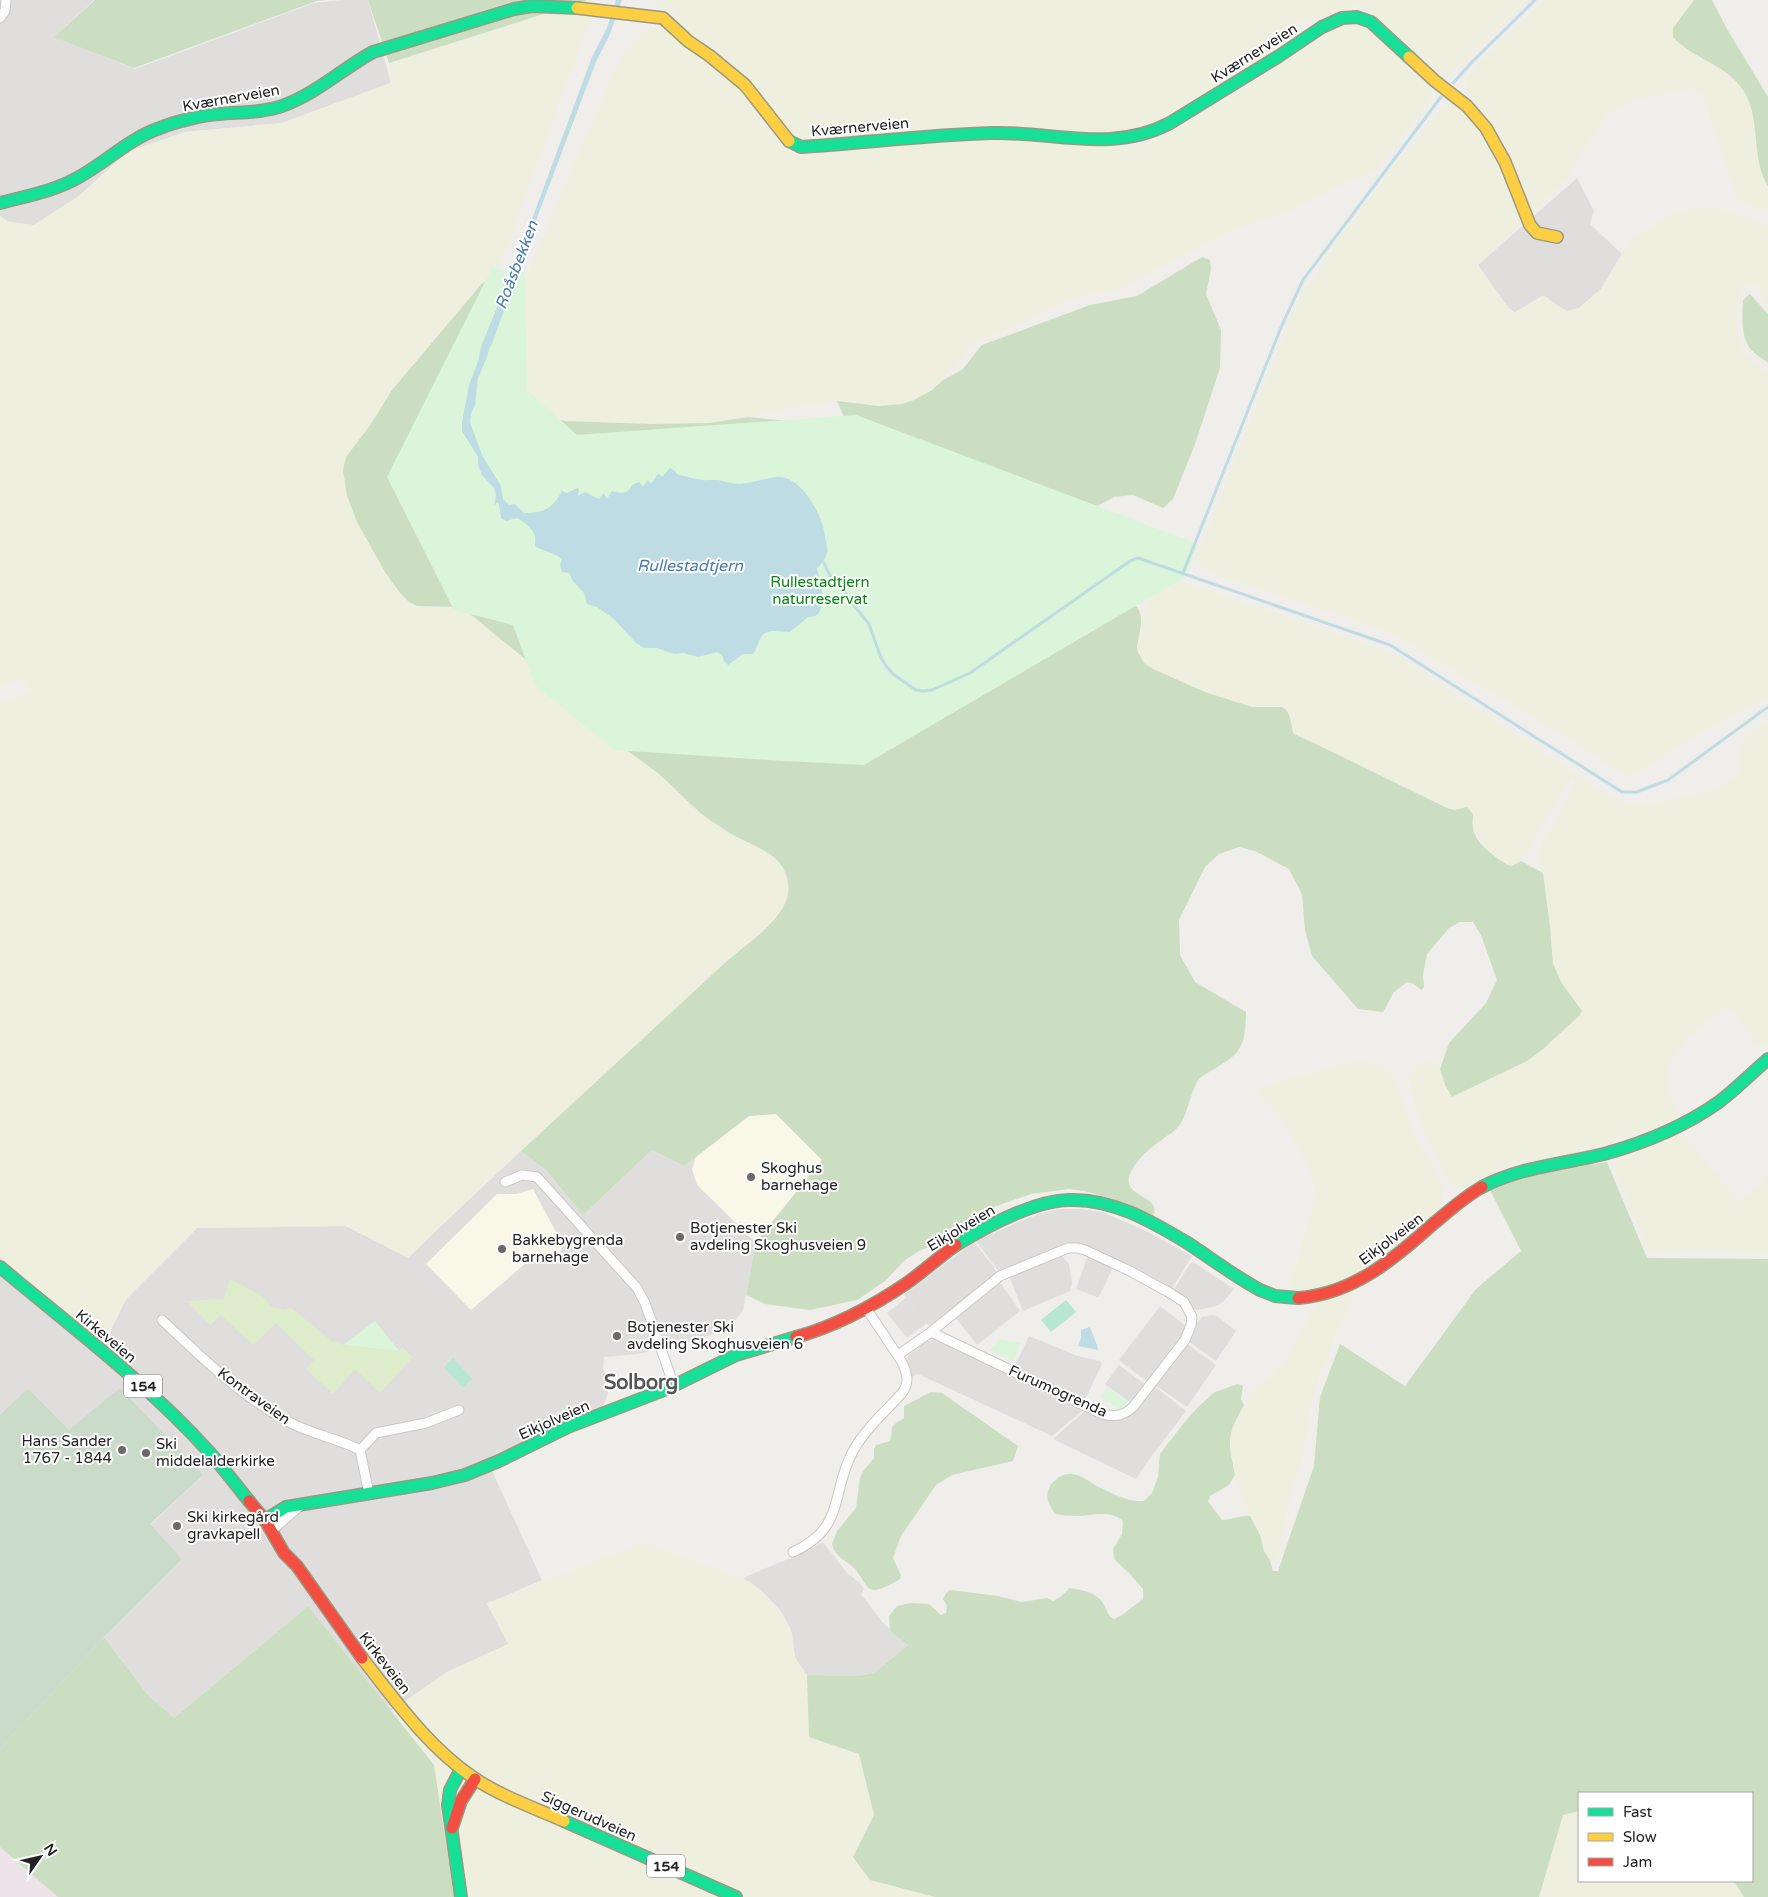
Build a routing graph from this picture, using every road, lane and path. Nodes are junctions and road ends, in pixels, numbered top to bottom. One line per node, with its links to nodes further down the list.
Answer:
1 (6, 0): 2 (street)
2 (0, 18)
3 (0, 203): 4 (street, Kværnerveien)
4 (1557, 237)
5 (1768, 1059): 8 (street, Eikjolveien)
6 (504, 1182): 12 (street)
7 (0, 1267): 16 (street, Kirkeveien / 154)
8 (866, 1308): 11 (street); 12 (street, Eikjolveien)
9 (162, 1320): 14 (street, Kontraveien)
10 (931, 1332): 10 (street, Furumogrenda); 11 (street, Furumogrenda)
11 (898, 1355): 17 (street)
12 (674, 1386): 15 (street, Eikjolveien)
13 (460, 1410): 14 (street)
14 (360, 1450): 15 (street)
15 (369, 1494): 16 (street, Eikjolveien)
16 (269, 1526): 18 (street, Kirkeveien / 154)
17 (793, 1552)
18 (461, 1769): 19 (street, Siggerudveien / 154); 20 (street)
19 (475, 1779): 20 (street); 22 (street, Siggerudveien / 154)
20 (451, 1830): 21 (street)
21 (461, 1897)
22 (736, 1897)

